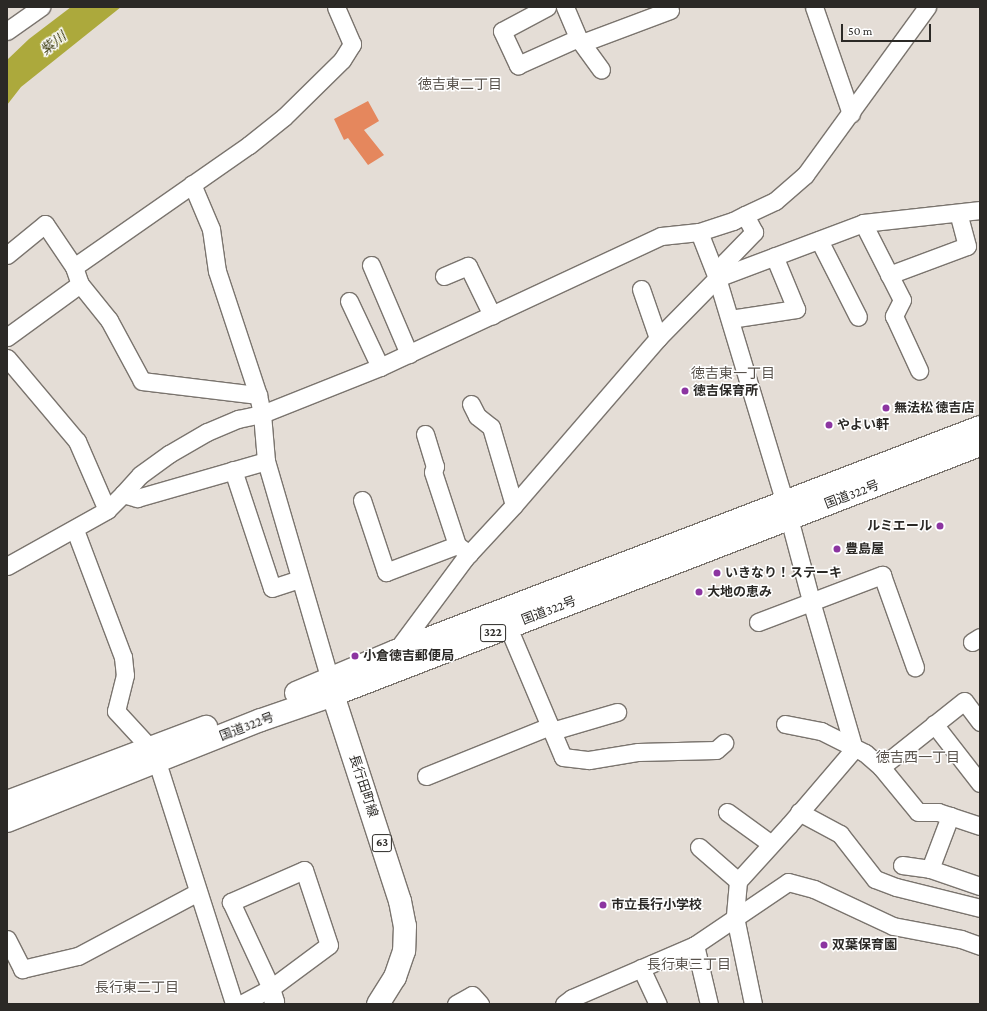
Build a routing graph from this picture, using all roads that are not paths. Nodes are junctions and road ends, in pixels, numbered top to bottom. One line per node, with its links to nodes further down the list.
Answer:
1 (41, 7): 8 (street)
2 (336, 7): 12 (street)
3 (547, 7): 9 (street)
4 (566, 7): 9 (street)
5 (814, 7): 11 (street)
6 (927, 7): 11 (street)
7 (670, 10): 9 (street)
8 (7, 31)
9 (580, 40): 10 (street)
10 (601, 70)
11 (851, 114): 15 (street)
12 (192, 184): 22 (street); 38 (street)
13 (980, 210): 14 (street)
14 (958, 213): 16 (street); 23 (street)
15 (745, 215): 17 (street); 25 (street)
16 (862, 223): 18 (street); 23 (street)
17 (698, 232): 25 (street); 29 (street)
18 (819, 240): 20 (street); 30 (street)
19 (7, 255): 22 (street)
20 (774, 256): 25 (street); 31 (street)
21 (370, 265): 34 (street)
22 (74, 267): 26 (street)
23 (889, 275): 37 (street)
24 (444, 276): 29 (street)
25 (717, 278): 31 (street); 33 (street)
26 (80, 284): 32 (street); 38 (street)
27 (641, 288): 33 (street)
28 (350, 301): 36 (street)
29 (492, 315): 34 (street)
30 (858, 316)
31 (730, 319): 50 (street)
32 (7, 337)
33 (658, 338): 48 (street)
34 (409, 354): 36 (street)
35 (7, 358): 49 (street)
36 (380, 367): 40 (street)
37 (919, 370)
38 (258, 395): 40 (street)
39 (472, 404): 48 (street)
40 (262, 414): 44 (street); 46 (street)
41 (980, 427): 50 (main road, 国道322号 / 322)
42 (425, 434): 52 (street)
43 (980, 445): 50 (main road, 国道322号 / 322)
44 (266, 461): 45 (street); 54 (street)
45 (233, 470): 46 (street); 54 (street)
46 (123, 494): 49 (street)
47 (362, 500): 52 (street)
48 (514, 505): 52 (street)
49 (107, 510): 51 (street)
50 (787, 511): 55 (street); 57 (main road, 国道322号 / 322); 58 (main road, 国道322号 / 322)
51 (75, 530): 53 (street); 68 (street)
52 (463, 549): 58 (street)
53 (7, 566)
54 (300, 579): 60 (street)
55 (811, 602): 56 (street); 59 (street); 67 (street)
56 (758, 622)
57 (508, 627): 60 (main road, 国道322号 / 322); 65 (street)
58 (396, 651): 60 (main road, 国道322号 / 322)
59 (915, 667)
60 (332, 688): 68 (main road, 国道322号 / 322); 95 (main road, 長行田町線 / 63)
61 (617, 712): 65 (street)
62 (980, 722): 64 (street)
63 (785, 724): 67 (street)
64 (934, 724): 69 (street); 71 (street)
65 (551, 729): 66 (street); 70 (street)
66 (724, 743)
67 (854, 749): 69 (street); 74 (street)
68 (153, 755): 72 (main road, 国道322号 / 322); 76 (main road, 国道322号 / 322); 84 (street)
69 (881, 767): 75 (street)
70 (426, 776)
71 (980, 783)
72 (7, 802)
73 (727, 812): 78 (street)
74 (799, 812): 78 (street); 85 (street)
75 (950, 816): 77 (street); 81 (street)
76 (7, 821)
77 (980, 826)
78 (771, 844): 82 (street)
79 (699, 848): 82 (street)
80 (902, 865): 81 (street)
81 (930, 869): 83 (street)
82 (738, 881): 86 (street)
83 (980, 886)
84 (198, 892): 87 (street); 93 (street)
85 (980, 908)
86 (735, 917): 88 (street); 89 (street); 101 (street)
87 (7, 939)
88 (695, 945): 90 (street); 100 (street)
89 (980, 946)
90 (641, 968): 92 (street); 99 (street)
91 (271, 996): 91 (street); 94 (street)
92 (580, 1000): 98 (street)
93 (234, 1004)
94 (241, 1004)
95 (378, 1004)
96 (456, 1004): 97 (street)
97 (480, 1004)
98 (564, 1004)
99 (658, 1004)
100 (709, 1004)
101 (753, 1004)

